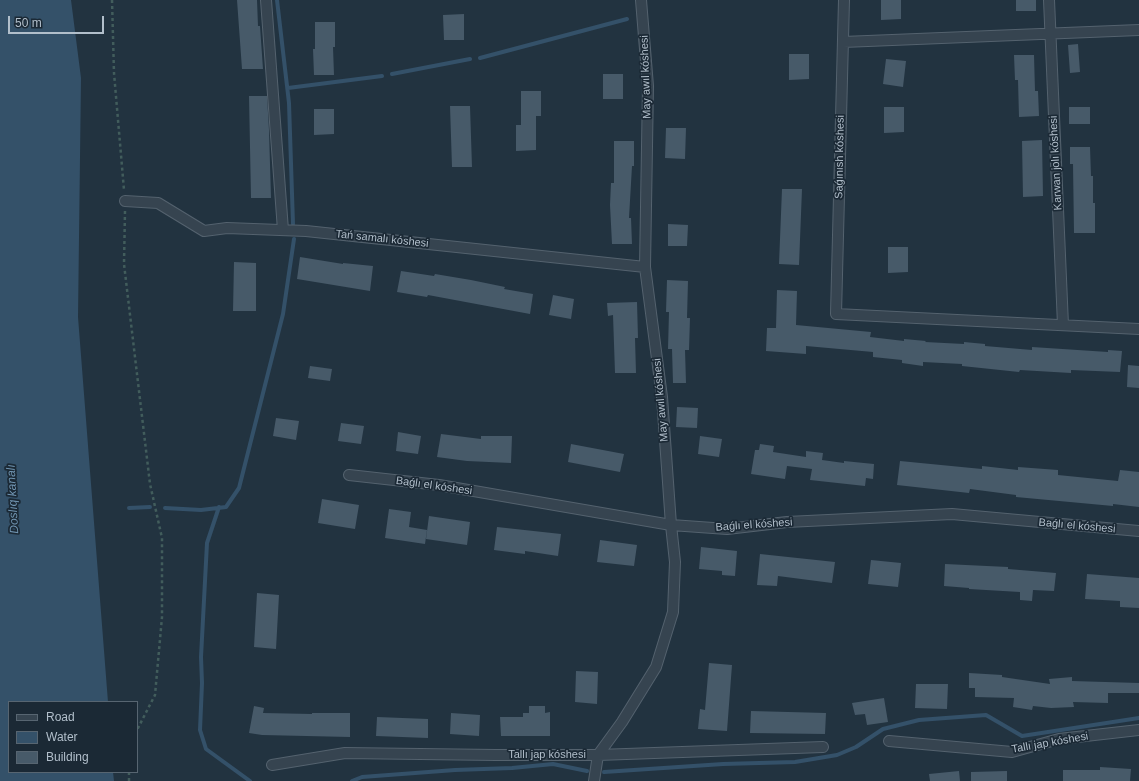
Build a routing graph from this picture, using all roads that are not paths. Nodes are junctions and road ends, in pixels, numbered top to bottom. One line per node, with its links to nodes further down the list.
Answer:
1 (266, 0): 9 (street)
2 (641, 0): 10 (street, May awıl kóshesi)
3 (844, 0): 7 (street, Saǵınısh kóshesi)
4 (1049, 0): 6 (street, Karwan jolı kóshesi)
5 (1139, 30): 6 (street)
6 (1050, 33): 7 (street); 11 (street, Karwan jolı kóshesi)
7 (843, 42): 11 (street, Saǵınısh kóshesi)
8 (125, 201): 9 (street, Tań samalı kóshesi)
9 (283, 230): 10 (street, Tań samalı kóshesi)
10 (645, 267): 14 (street, May awıl kóshesi)
11 (1063, 325): 12 (street)
12 (1139, 329)
13 (349, 475): 14 (street, Baǵlı el kóshesi)
14 (671, 525): 15 (street, Baǵlı el kóshesi); 19 (street, May awıl kóshesi)
15 (1139, 531)
16 (1139, 730): 17 (street, Tallı jap kóshesi)
17 (889, 741)
18 (823, 747): 19 (street, Tallı jap kóshesi)
19 (598, 755): 20 (street, Tallı jap kóshesi); 21 (street, May awıl kóshesi)
20 (272, 765)
21 (594, 781)

